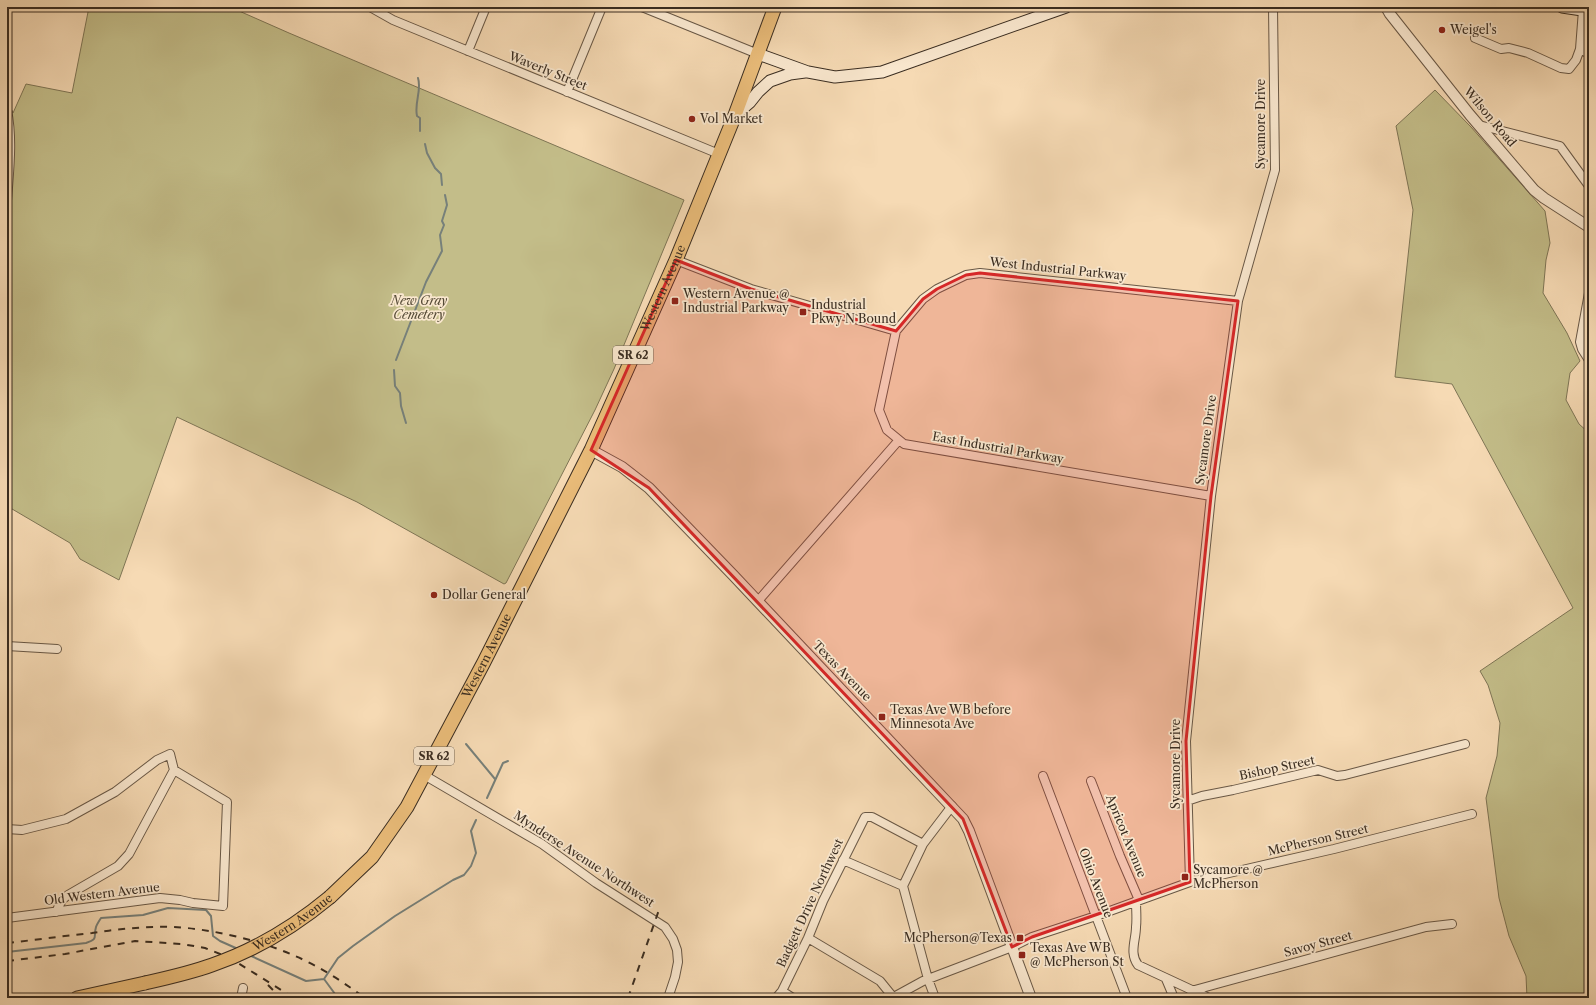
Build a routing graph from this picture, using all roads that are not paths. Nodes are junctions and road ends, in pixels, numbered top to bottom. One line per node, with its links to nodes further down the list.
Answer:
1 (371, 7): 13 (street, Waverly Street)
2 (486, 7): 13 (street)
3 (602, 7): 17 (street)
4 (642, 7): 14 (street)
5 (775, 7): 14 (main road, Western Avenue / SR 62)
6 (1066, 7): 16 (main road)
7 (1273, 7): 27 (street, Sycamore Drive)
8 (1386, 7): 20 (street, Wilson Road)
9 (1562, 7): 10 (main road)
10 (1586, 11): 12 (street)
11 (1475, 38): 12 (street)
12 (1580, 49): 15 (street)
13 (468, 51): 17 (street, Waverly Street)
14 (758, 54): 16 (main road); 19 (main road, Western Avenue / SR 62)
15 (1589, 54)
16 (808, 72): 19 (main road)
17 (567, 92): 21 (street, Waverly Street)
18 (7, 110): 23 (street)
19 (735, 115): 21 (main road, Western Avenue / SR 62)
20 (1479, 125): 22 (street); 24 (street, Wilson Road)
21 (719, 154): 25 (main road, Western Avenue / SR 62)
22 (1589, 186)
23 (7, 201)
24 (1589, 227)
25 (676, 260): 28 (street); 31 (main road, Western Avenue / SR 62)
26 (1589, 292): 29 (street)
27 (1238, 301): 28 (street, West Industrial Parkway); 32 (street, Sycamore Drive)
28 (896, 331): 30 (street, East Industrial Parkway)
29 (1589, 360)
30 (899, 440): 32 (street, East Industrial Parkway); 33 (street)
31 (591, 450): 33 (street, Texas Avenue); 38 (main road, Western Avenue / SR 62)
32 (1211, 496): 41 (street, Sycamore Drive)
33 (758, 601): 42 (street, Texas Avenue)
34 (7, 646): 35 (street)
35 (57, 649)
36 (1465, 744): 41 (street, Bishop Street)
37 (174, 770): 44 (street); 50 (street); 50 (street, Old Western Avenue)
38 (424, 775): 61 (main road, Western Avenue / SR 62, bridge); 64 (street, Mynderse Avenue Northwest)
39 (1043, 776): 51 (street, Ohio Avenue)
40 (1091, 781): 49 (street, Apricot Avenue)
41 (1187, 801): 47 (street, Sycamore Drive)
42 (952, 806): 45 (street); 55 (street, Texas Avenue)
43 (1472, 814): 47 (street, McPherson Street)
44 (7, 829)
45 (922, 844): 46 (street, Badgett Drive Northwest); 48 (street)
46 (843, 860): 48 (street); 54 (street, Badgett Drive Northwest)
47 (1190, 882): 49 (street, McPherson Street)
48 (903, 886): 56 (street)
49 (1137, 901): 51 (street, McPherson Street); 57 (street)
50 (56, 912): 52 (street, Old Western Avenue)
51 (1096, 916): 55 (street, McPherson Street); 70 (street, Ohio Avenue)
52 (7, 918)
53 (1452, 924): 59 (street, Savoy Street)
54 (808, 938): 60 (street, Badgett Drive Northwest); 67 (street)
55 (1012, 947): 56 (street, McPherson Street); 69 (street, Texas Avenue)
56 (928, 979): 67 (street, McPherson Street); 68 (street)
57 (1166, 979): 59 (street); 71 (street)
58 (243, 988): 63 (street)
59 (1191, 990): 72 (street)
60 (782, 991): 65 (street, Badgett Drive Northwest); 66 (street)
61 (123, 993): 62 (main road, Western Avenue / SR 62)
62 (77, 998)
63 (241, 998)
64 (668, 998)
65 (776, 998)
66 (793, 998)
67 (892, 998)
68 (936, 998)
69 (1031, 998)
70 (1127, 998)
71 (1174, 998)
72 (1209, 998)

